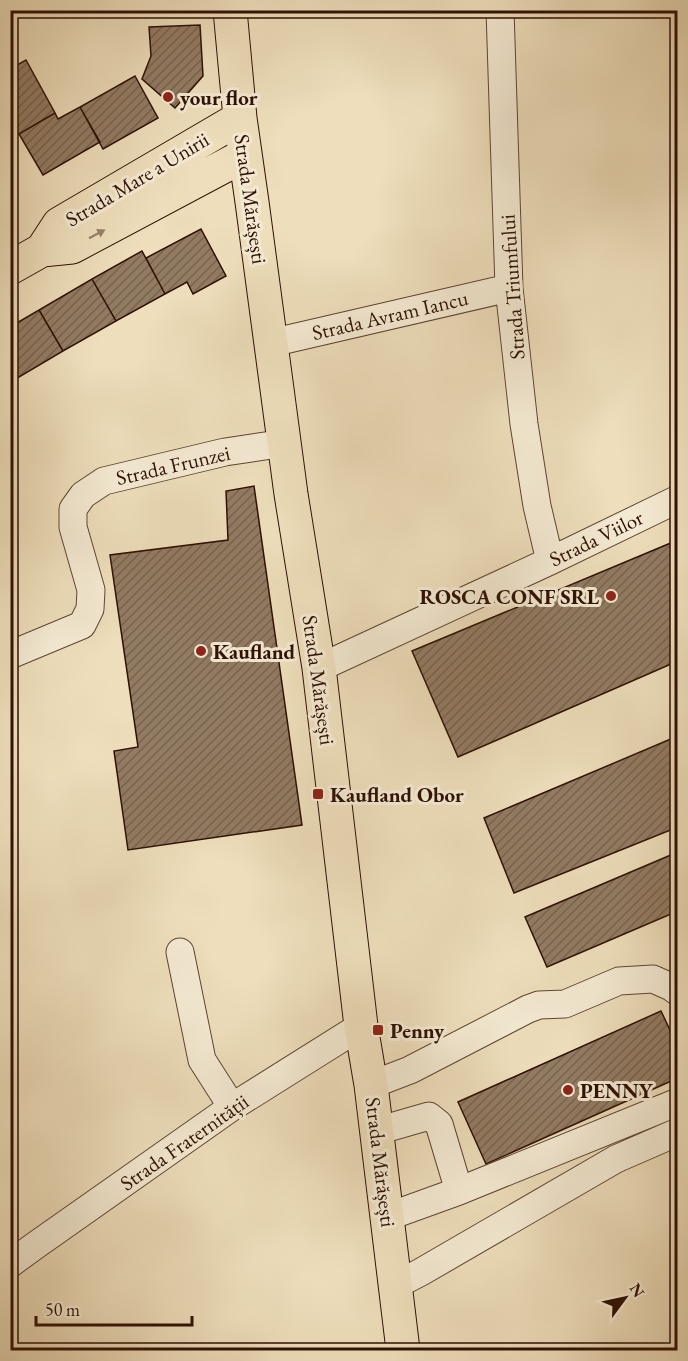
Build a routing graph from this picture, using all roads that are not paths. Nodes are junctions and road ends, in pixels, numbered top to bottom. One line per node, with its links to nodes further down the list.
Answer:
1 (230, 10): 3 (main road, Strada Mărășești)
2 (500, 10): 6 (street, Strada Triumfului)
3 (240, 118): 4 (main road, Strada Mărășești); 5 (main road, Strada Mare a Unirii)
4 (245, 155): 5 (main road, Strada Mare a Unirii, one-way to 4); 7 (main road, Strada Mărășești)
5 (21, 256)
6 (509, 288): 7 (street, Strada Avram Iancu); 10 (street, Strada Triumfului)
7 (271, 343): 8 (main road, Strada Mărășești)
8 (285, 443): 11 (street, Strada Frunzei); 12 (main road, Strada Mărășești)
9 (678, 499): 10 (street, Strada Viilor)
10 (550, 561): 12 (street, Strada Viilor)
11 (10, 655)
12 (319, 668): 15 (main road, Strada Mărășești)
13 (180, 952): 18 (street)
14 (678, 992): 16 (street)
15 (361, 1026): 16 (main road, Strada Mărășești); 18 (street, Strada Fraternității)
16 (371, 1085): 19 (main road, Strada Mărășești)
17 (678, 1102): 21 (street)
18 (232, 1107): 23 (street, Strada Fraternității)
19 (377, 1131): 21 (street); 22 (main road, Strada Mărășești)
20 (678, 1132): 24 (street)
21 (459, 1191): 22 (street)
22 (387, 1217): 24 (main road, Strada Mărășești)
23 (10, 1264)
24 (396, 1285): 25 (main road, Strada Mărășești)
25 (404, 1350)

